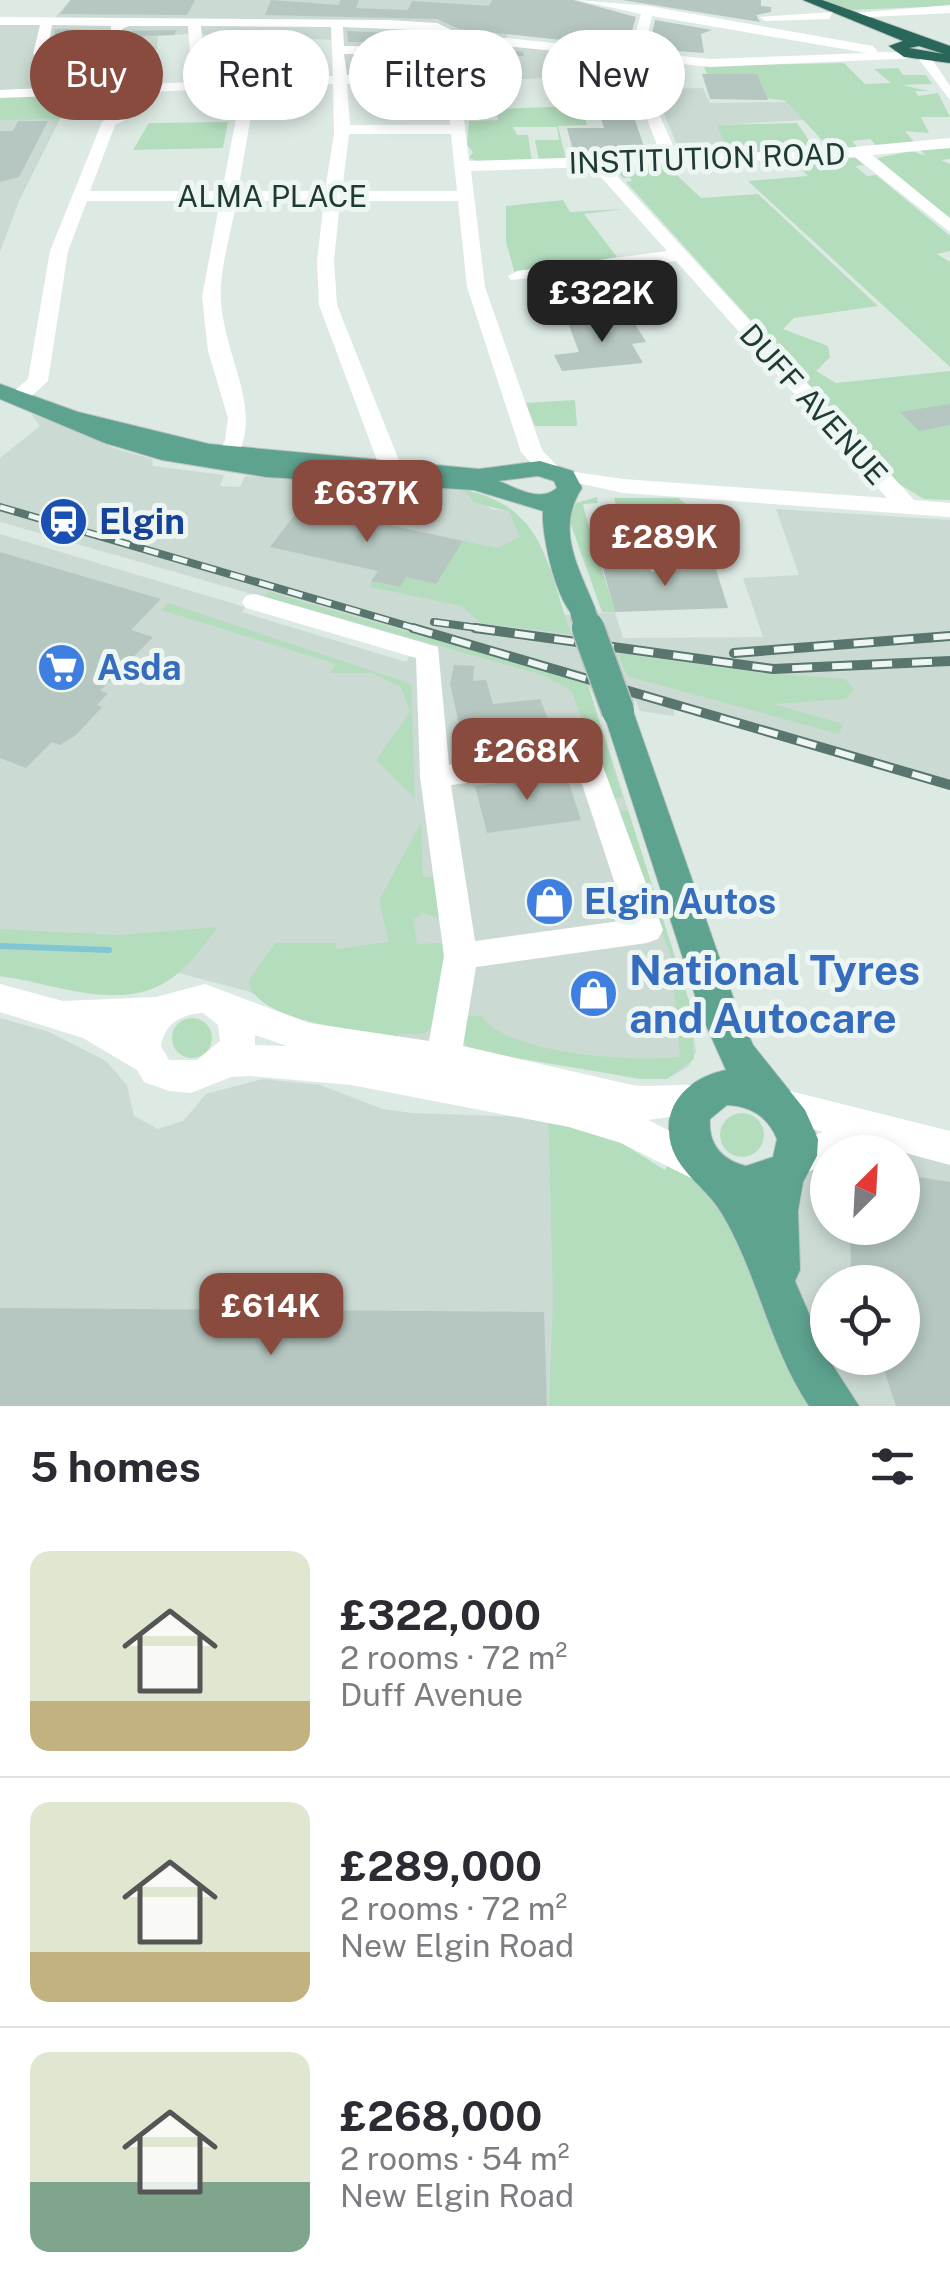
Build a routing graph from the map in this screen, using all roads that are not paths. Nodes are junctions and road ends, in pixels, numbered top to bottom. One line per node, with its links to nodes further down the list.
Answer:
1 (126, 0): 9 (street)
2 (584, 0): 5 (street)
3 (810, 0): 7 (highway)
4 (47, 10): 9 (street); 11 (street); 16 (street)
5 (650, 10): 14 (street); 20 (street)
6 (950, 10): 7 (street)
7 (849, 14): 15 (highway)
8 (829, 15): 14 (street)
9 (106, 20): 10 (street)
10 (131, 20): 12 (street); 17 (street)
11 (0, 21)
12 (194, 21): 13 (street); 18 (street)
13 (337, 23): 19 (street); 23 (street)
14 (725, 23): 24 (street)
15 (872, 23): 21 (highway); 25 (highway)
16 (44, 30)
17 (116, 30)
18 (195, 30)
19 (445, 30)
20 (637, 30)
21 (898, 45): 24 (street); 25 (highway)
22 (349, 49): 23 (street)
23 (336, 50): 29 (street)
24 (879, 51): 27 (street)
25 (933, 52): 27 (street); 33 (street)
26 (685, 60): 27 (street)
27 (846, 60)
28 (329, 78): 29 (street)
29 (337, 78): 30 (street); 39 (street)
30 (349, 78)
31 (30, 92): 32 (street)
32 (0, 94)
33 (950, 96)
34 (102, 120): 45 (street)
35 (243, 120): 46 (street)
36 (459, 120): 38 (street)
37 (657, 120): 42 (street)
38 (460, 129): 39 (street); 44 (street)
39 (342, 130): 48 (street)
40 (950, 142): 41 (street, INSTITUTION ROAD)
41 (859, 152): 42 (street, INSTITUTION ROAD); 49 (street)
42 (671, 160): 43 (street, INSTITUTION ROAD)
43 (596, 162): 44 (street, INSTITUTION ROAD); 50 (street, DUFF AVENUE)
44 (464, 166): 47 (street)
45 (79, 196): 46 (street, ALMA PLACE); 52 (street)
46 (228, 196): 48 (street, ALMA PLACE); 53 (street)
47 (466, 196): 48 (street, ALMA PLACE); 55 (street)
48 (330, 197): 54 (street)
49 (950, 227)
50 (680, 255): 51 (street); 56 (street, DUFF AVENUE)
51 (517, 276)
52 (9, 395): 53 (main road)
53 (226, 458): 54 (main road)
54 (389, 473): 55 (main road)
55 (538, 481): 56 (street); 65 (main road, bridge)
56 (908, 508): 57 (street)
57 (950, 510)
58 (255, 602): 59 (street)
59 (435, 777): 60 (street); 60 (street)
60 (460, 956): 68 (street)
61 (0, 998): 62 (street)
62 (56, 1011): 63 (street); 66 (street)
63 (160, 1012): 64 (street); 66 (street)
64 (231, 1012): 67 (street); 68 (street)
65 (720, 1014): 69 (main road); 70 (main road)
66 (147, 1058): 67 (street)
67 (224, 1062): 68 (street)
68 (441, 1072): 69 (street); 73 (street)
69 (702, 1097): 70 (main road); 73 (main road)
70 (772, 1100): 71 (street); 72 (main road)
71 (934, 1145): 72 (street)
72 (789, 1166): 73 (main road); 74 (main road)
73 (714, 1174): 74 (main road)
74 (779, 1293): 75 (main road)
75 (836, 1406)

